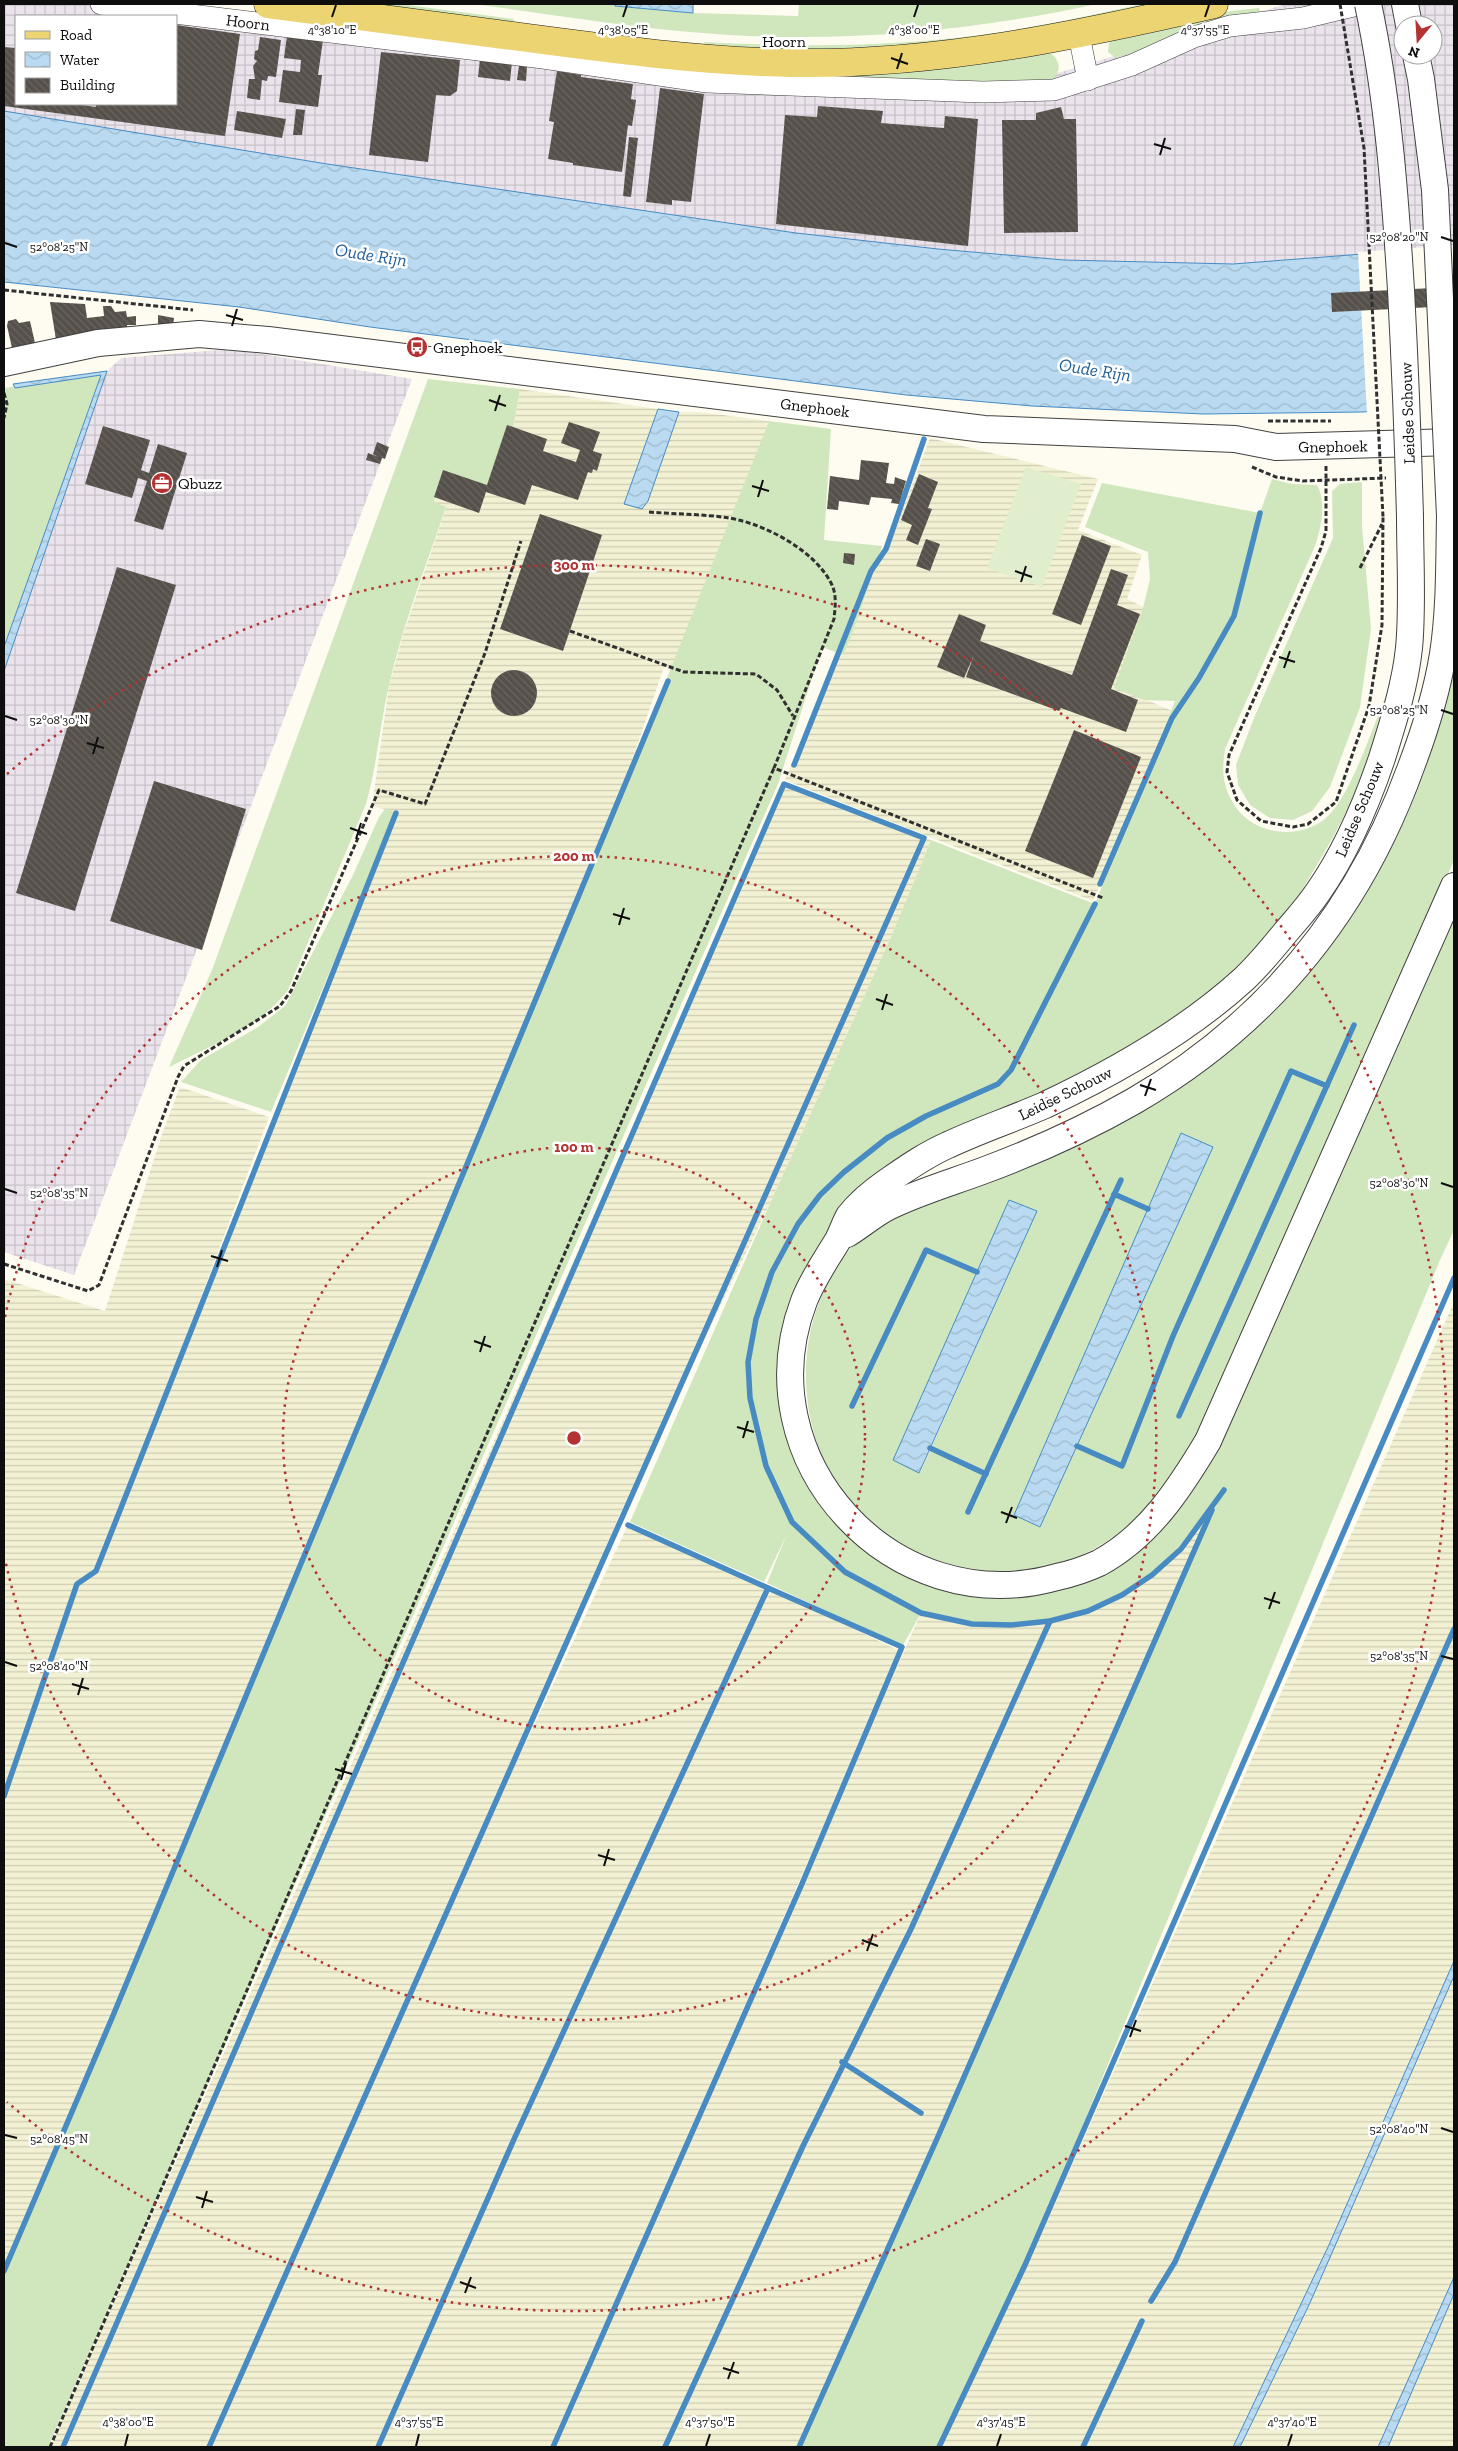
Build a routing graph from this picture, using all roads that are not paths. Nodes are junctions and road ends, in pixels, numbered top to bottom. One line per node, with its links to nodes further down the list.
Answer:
1 (101, 4): 6 (street, Hoorn)
2 (268, 4): 6 (main road, Hoorn)
3 (1214, 4): 7 (main road, Hoorn)
4 (1362, 4): 10 (street, Hoorn)
5 (1368, 4): 16 (street, Leidse Schouw, bridge)
6 (366, 27): 9 (main road, Hoorn)
7 (1079, 34): 9 (main road, Hoorn); 10 (street)
8 (1418, 65): 16 (street, Leidse Schouw, bridge)
9 (708, 71): 10 (street, Hoorn)
10 (1088, 80)
11 (4, 363): 12 (street, Gnephoek)
12 (1212, 439): 13 (street, Gnephoek); 14 (street, Gnephoek)
13 (1454, 442)
14 (1454, 459)
15 (1454, 886): 16 (street, Leidse Schouw)
16 (838, 1239)

